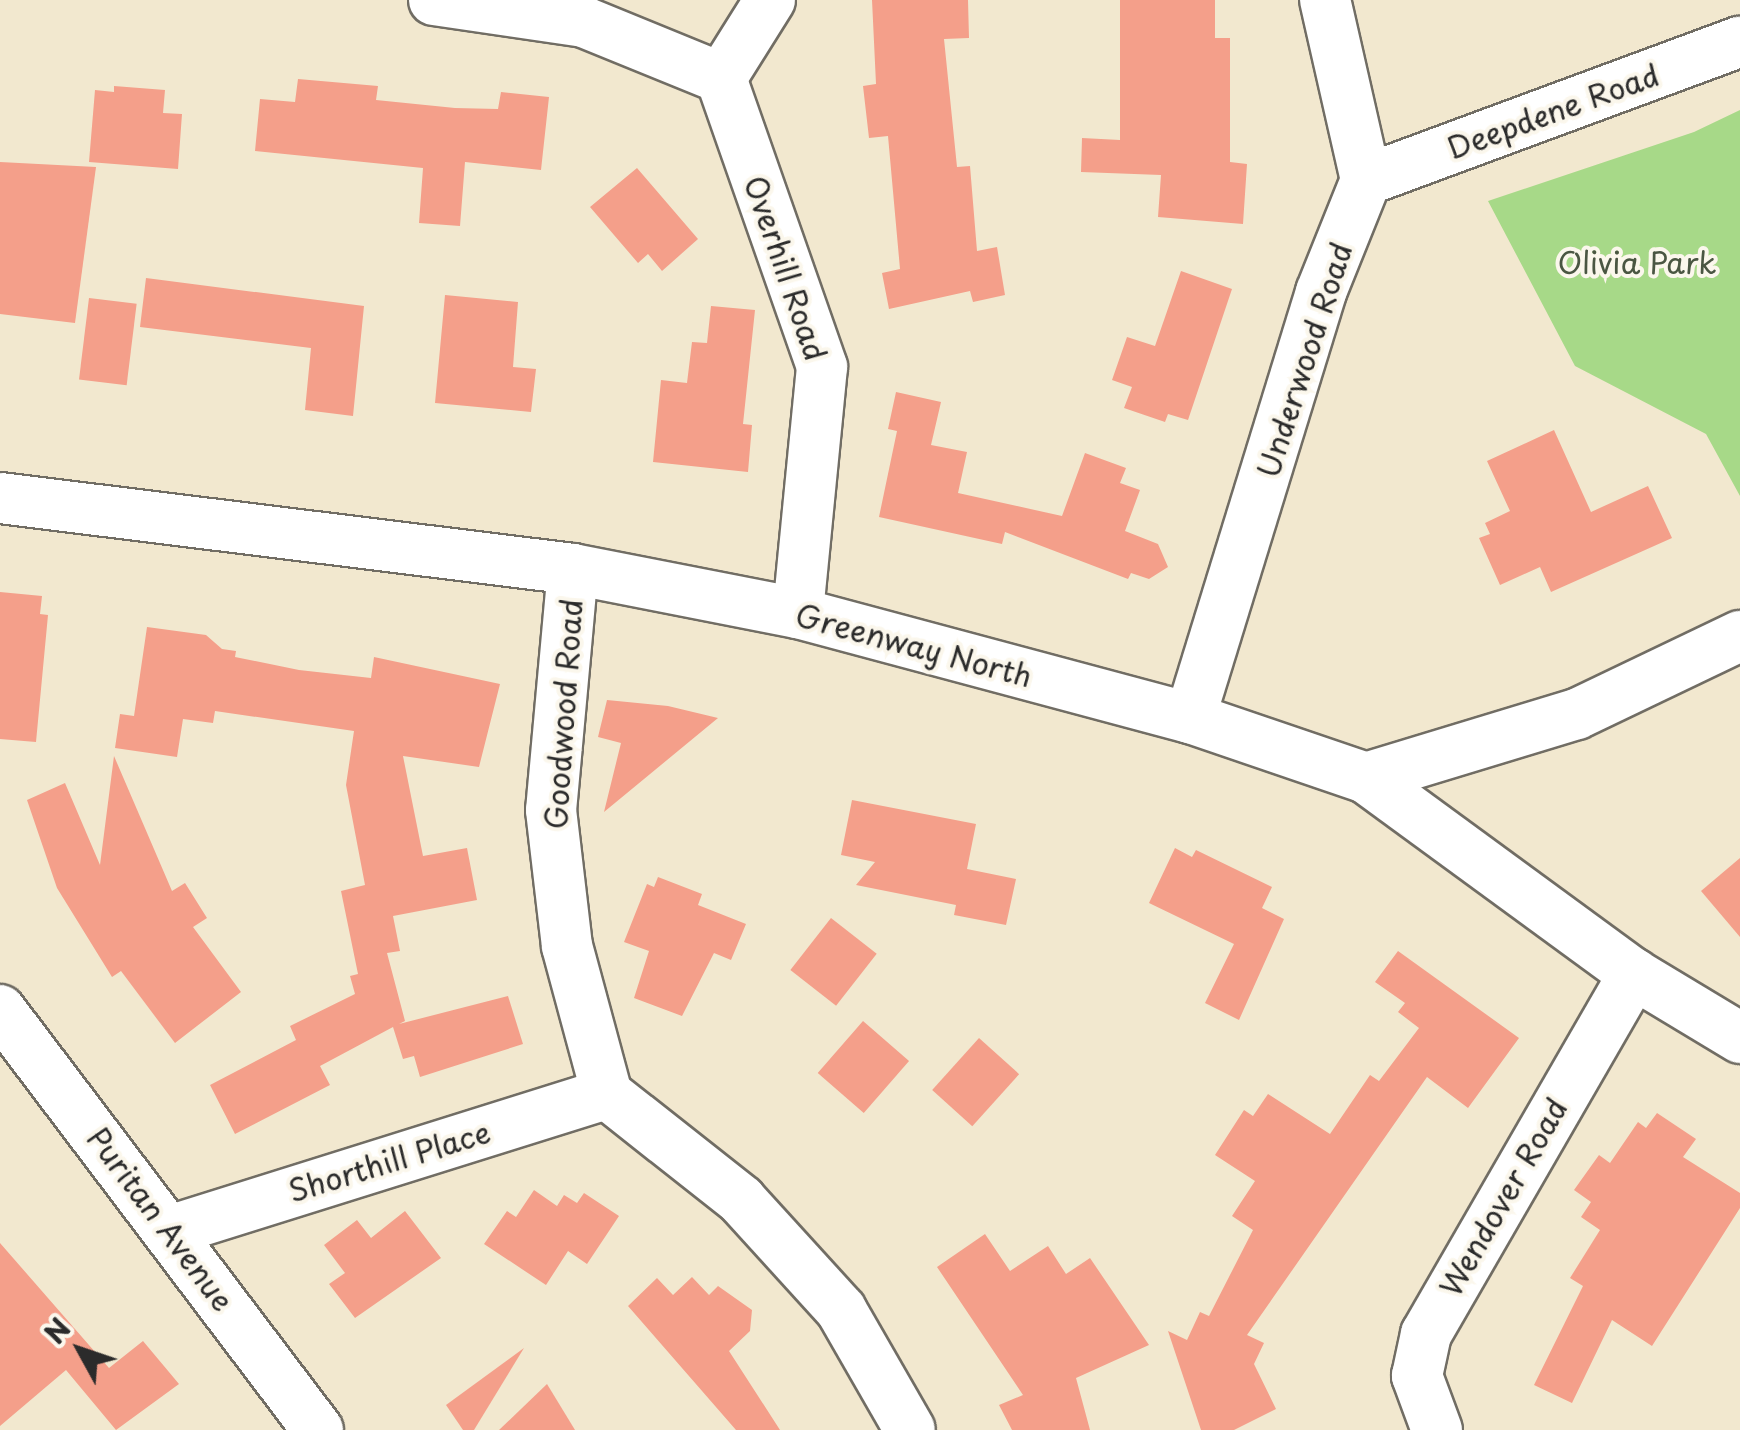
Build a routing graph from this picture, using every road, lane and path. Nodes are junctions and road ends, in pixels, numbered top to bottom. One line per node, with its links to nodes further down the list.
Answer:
1 (434, 0): 5 (street)
2 (770, 0): 5 (street)
3 (1325, 0): 6 (street)
4 (1740, 42): 6 (street, Deepdene Road)
5 (721, 78): 9 (street, Overhill Road)
6 (1366, 180): 11 (street, Underwood Road)
7 (0, 498): 8 (street, Greenway North)
8 (573, 568): 9 (street, Greenway North); 16 (street, Goodwood Road)
9 (798, 613): 11 (street, Greenway North)
10 (1740, 636): 12 (street)
11 (1190, 718): 12 (street, Greenway North)
12 (1366, 778): 13 (street, Greenway North)
13 (1634, 974): 15 (street, Greenway North); 20 (street, Wendover Road)
14 (0, 1010): 17 (street, Puritan Avenue)
15 (1740, 1038)
16 (607, 1094): 17 (street, Shorthill Place); 19 (street)
17 (172, 1230): 18 (street, Puritan Avenue)
18 (318, 1430)
19 (910, 1430)
20 (1437, 1430)

